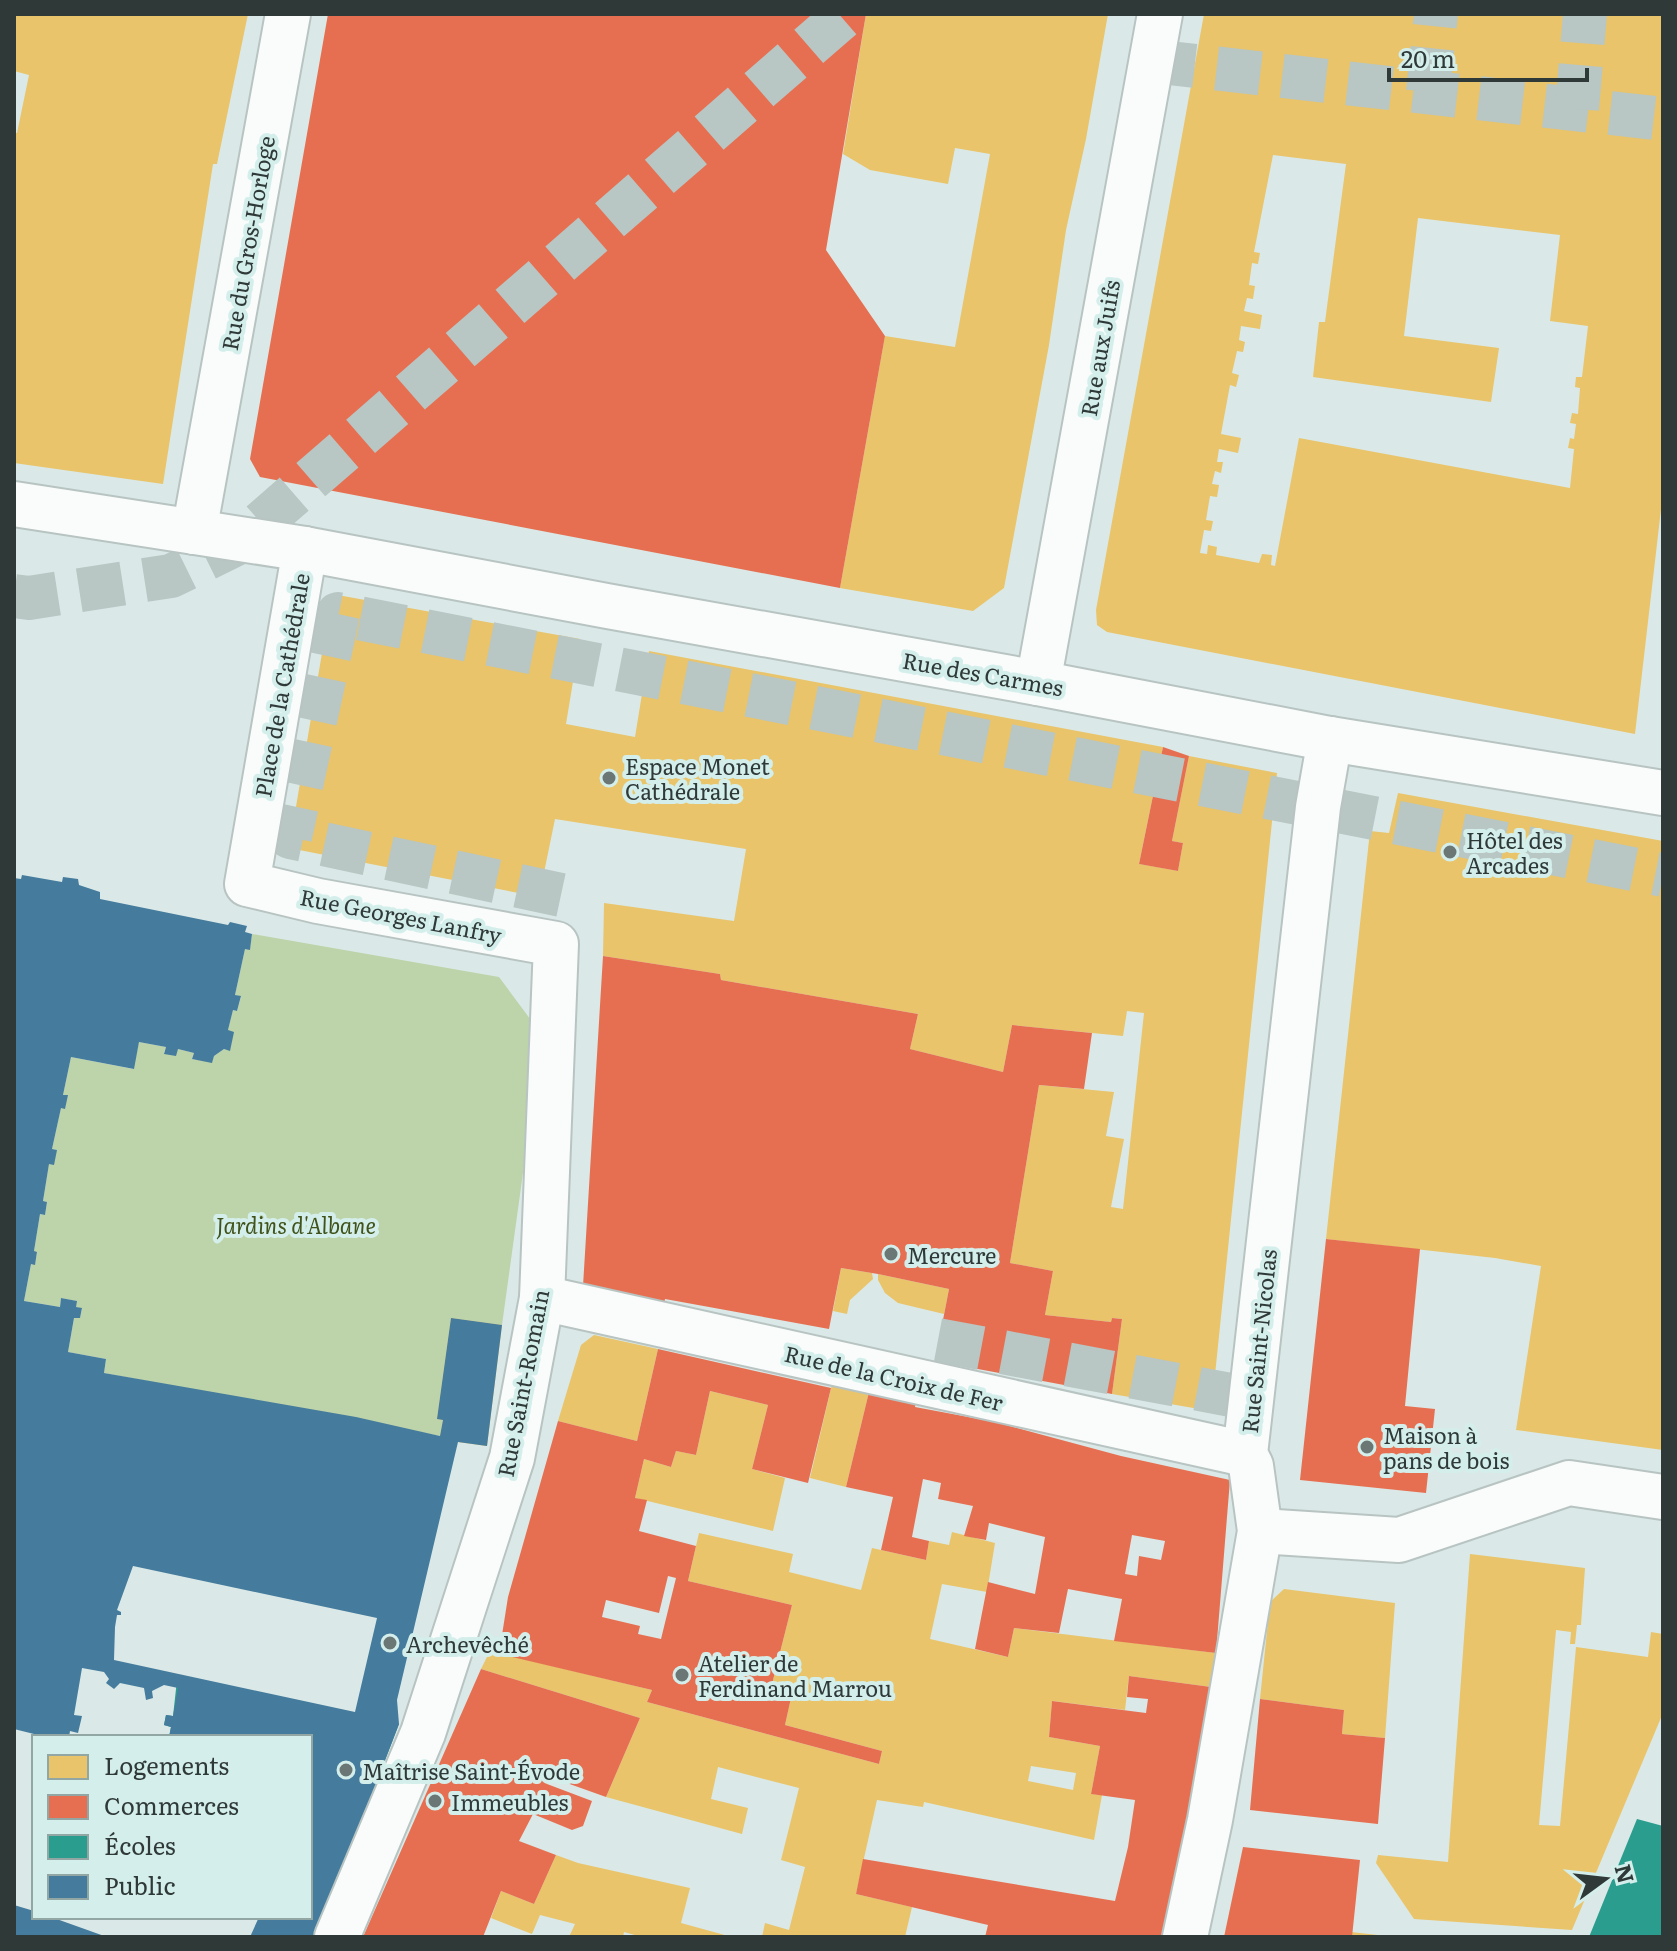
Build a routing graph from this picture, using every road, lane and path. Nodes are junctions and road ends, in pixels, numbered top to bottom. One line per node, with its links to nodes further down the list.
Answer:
1 (288, 14): 4 (street, Rue du Gros-Horloge)
2 (1160, 14): 6 (street, Rue aux Juifs)
3 (14, 504): 4 (street, Place de la Cathédrale)
4 (194, 532): 5 (street, Place de la Cathédrale)
5 (305, 549): 6 (street, Rue des Carmes); 9 (street, Place de la Cathédrale)
6 (1038, 683): 7 (street, Rue des Carmes)
7 (1330, 739): 8 (street, Rue des Carmes); 12 (street, Rue Saint-Nicolas)
8 (1663, 793)
9 (247, 884): 10 (street, Rue Georges Lanfry)
10 (556, 944): 11 (street, Rue Saint-Romain)
11 (542, 1298): 12 (street, Rue de la Croix de Fer); 15 (street, Rue Saint-Romain)
12 (1245, 1454): 14 (street, Rue Saint-Nicolas)
13 (1663, 1497): 14 (street)
14 (1260, 1531): 16 (street, Rue Saint-Nicolas)
15 (337, 1937)
16 (1185, 1937)

